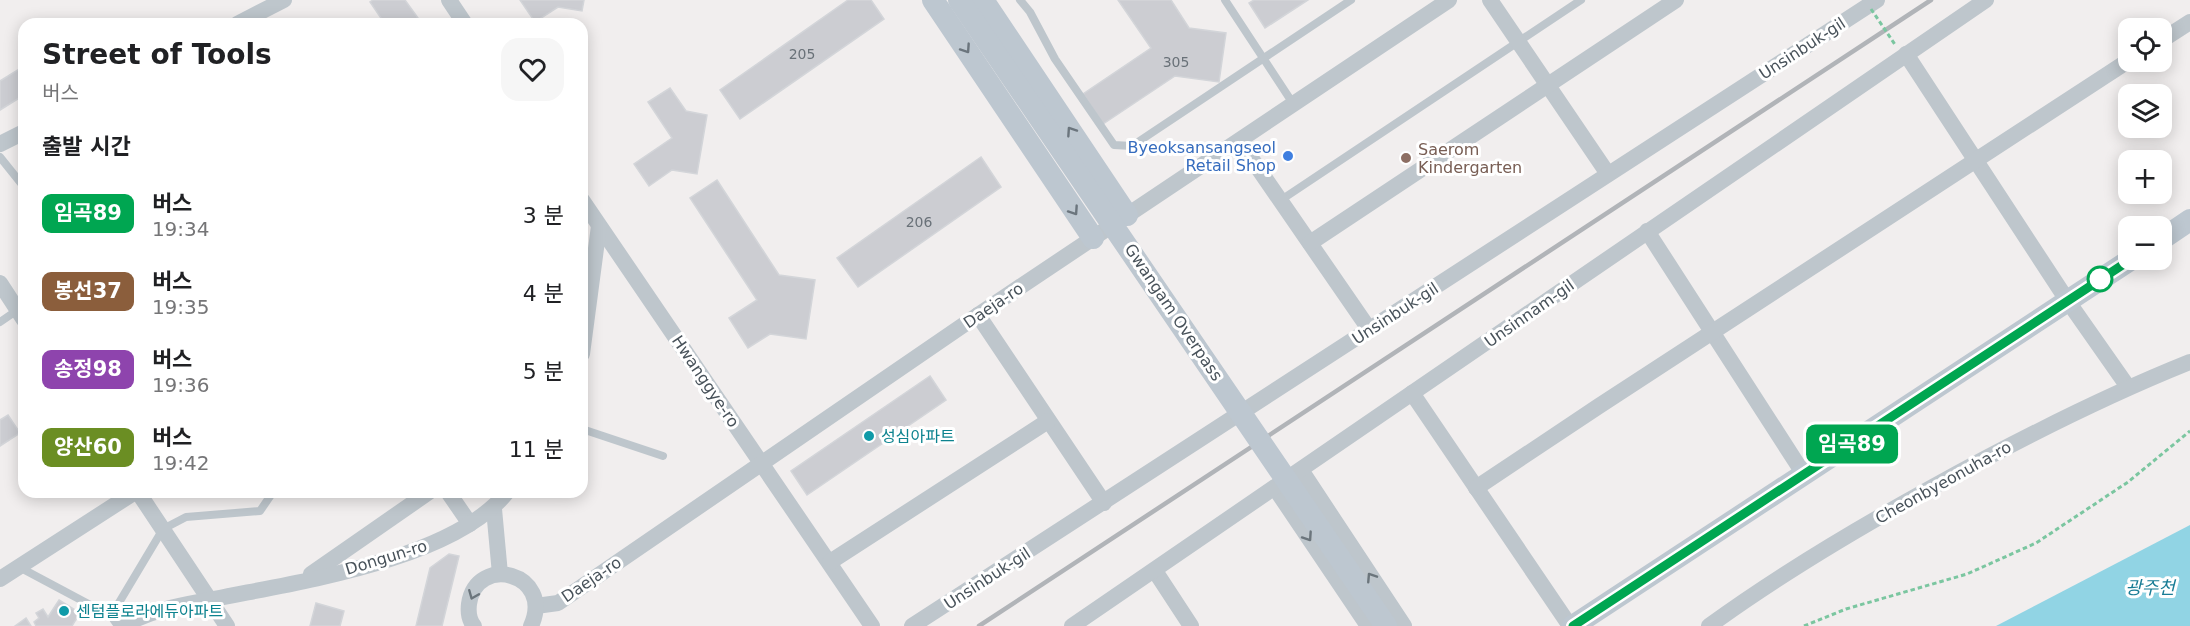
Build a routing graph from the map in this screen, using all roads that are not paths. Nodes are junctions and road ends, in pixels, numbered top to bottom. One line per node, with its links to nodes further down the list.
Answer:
1 (284, 0): 15 (street)
2 (448, 0): 16 (street)
3 (933, 0): 39 (street, one-way to 39)
4 (959, 0): 90 (street, Gwangam Overpass, bridge)
5 (983, 0): 34 (street, one-way to 5)
6 (1020, 0): 21 (lane)
7 (1225, 0): 21 (lane)
8 (1351, 0): 21 (lane)
9 (1449, 0): 24 (street, Daeja-ro)
10 (1490, 0): 19 (street)
11 (1581, 0): 19 (lane)
12 (1676, 0): 23 (street)
13 (1986, 0): 20 (street, Unsinnam-gil)
14 (1872, 3): 30 (street, Unsinbuk-gil)
15 (249, 18)
16 (461, 18)
17 (2190, 22): 18 (street)
18 (2172, 34)
19 (1518, 41): 23 (street); 32 (lane)
20 (1901, 50): 29 (street); 37 (street, Unsinnam-gil)
21 (1263, 59): 24 (lane)
22 (2118, 68): 29 (street)
23 (1547, 83): 30 (street); 40 (street)
24 (1294, 105): 26 (street, Daeja-ro)
25 (18, 135): 27 (street)
26 (1240, 142): 32 (street); 34 (street, Daeja-ro)
27 (0, 144)
28 (0, 157): 31 (lane)
29 (1976, 159): 43 (street); 50 (street)
30 (1608, 174): 49 (street, Unsinbuk-gil)
31 (18, 180)
32 (1281, 200): 40 (street)
33 (588, 209): 36 (street, Hwanggye-ro)
34 (1127, 215): 39 (street, Daeja-ro)
35 (2190, 220): 38 (street)
36 (599, 226): 45 (street); 57 (street, Hwanggye-ro)
37 (1647, 231): 50 (street); 53 (street, Unsinnam-gil)
38 (2172, 232)
39 (1093, 238): 47 (street, Daeja-ro)
40 (1310, 243): 49 (street)
41 (2118, 268): 43 (street)
42 (0, 284): 44 (street)
43 (2067, 300): 52 (street); 59 (street)
44 (18, 307)
45 (588, 309)
46 (18, 314): 48 (lane)
47 (978, 315): 54 (street); 57 (street, Daeja-ro)
48 (0, 321)
49 (1370, 329): 68 (street, Unsinbuk-gil)
50 (1713, 332): 59 (street); 61 (street)
51 (2190, 362): 52 (street, Cheonbyeonuha-ro)
52 (2128, 387): 93 (street, Cheonbyeonuha-ro)
53 (1412, 393): 58 (street, Unsinnam-gil); 61 (street)
54 (1048, 421): 68 (street); 72 (street)
55 (588, 431): 56 (lane)
56 (663, 456)
57 (762, 463): 72 (street, Hwanggye-ro); 79 (street, Daeja-ro)
58 (1301, 470): 60 (street, Unsinnam-gil); 91 (street, one-way to 58)
59 (1805, 476): 92 (street)
60 (1275, 488): 74 (street, Unsinnam-gil); 89 (street, one-way to 89)
61 (1476, 488): 92 (street)
62 (128, 498): 73 (street)
63 (141, 498): 71 (street)
64 (269, 498): 71 (lane)
65 (420, 498): 77 (street, Dongun-ro)
66 (452, 498): 70 (street)
67 (502, 498): 69 (street, Dongun-ro)
68 (1104, 502): 86 (street, Unsinbuk-gil)
69 (494, 509): 70 (street, Dongun-ro); 75 (street)
70 (470, 524): 77 (street, Dongun-ro)
71 (163, 529): 78 (street); 80 (lane)
72 (830, 562): 85 (street, Hwanggye-ro)
73 (19, 567): 76 (street); 80 (lane)
74 (1155, 572): 87 (street, Unsinnam-gil); 88 (street)
75 (500, 574): 79 (street); 83 (street, one-way to 83)
76 (0, 579)
77 (300, 582): 78 (street, Dongun-ro)
78 (210, 600): 80 (street, Dongun-ro); 82 (street)
79 (536, 606): 84 (street)
80 (117, 621): 81 (lane)
81 (118, 626)
82 (227, 626)
83 (474, 626)
84 (531, 626)
85 (872, 626)
86 (912, 626)
87 (1072, 626)
88 (1191, 626)
89 (1368, 626)
90 (1386, 626)
91 (1404, 626)
92 (1571, 626)
93 (1709, 626)

